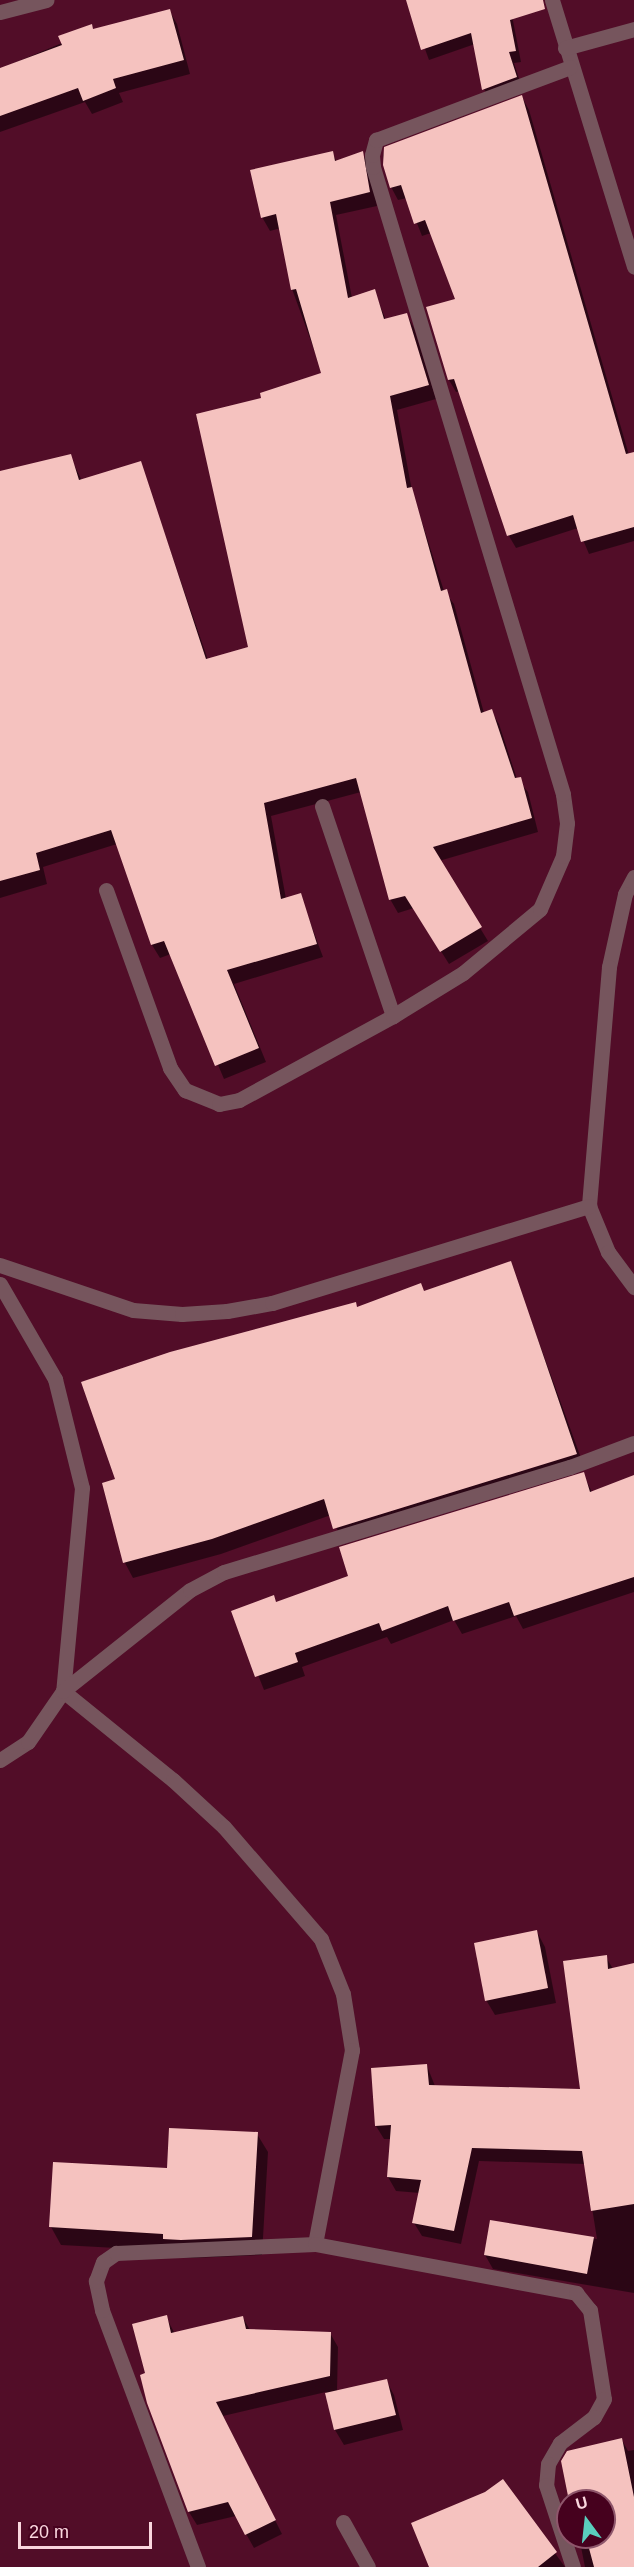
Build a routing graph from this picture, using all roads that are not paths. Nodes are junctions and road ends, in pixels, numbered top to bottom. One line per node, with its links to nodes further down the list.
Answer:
1 (46, 0): 3 (street)
2 (552, 0): 5 (street)
3 (0, 12)
4 (634, 29): 5 (street)
5 (565, 48): 6 (street)
6 (570, 67): 7 (street); 11 (street)
7 (634, 267)
8 (322, 806): 11 (street)
9 (634, 878): 12 (street)
10 (106, 890): 11 (street)
11 (393, 1016)
12 (589, 1206): 13 (street); 15 (street)
13 (0, 1265)
14 (0, 1284): 17 (street)
15 (634, 1287)
16 (634, 1443): 17 (street)
17 (63, 1691): 18 (street); 19 (street)
18 (0, 1760)
19 (315, 2244): 21 (street); 23 (street)
20 (344, 2522): 22 (street)
21 (198, 2567)
22 (369, 2567)
23 (573, 2567)

